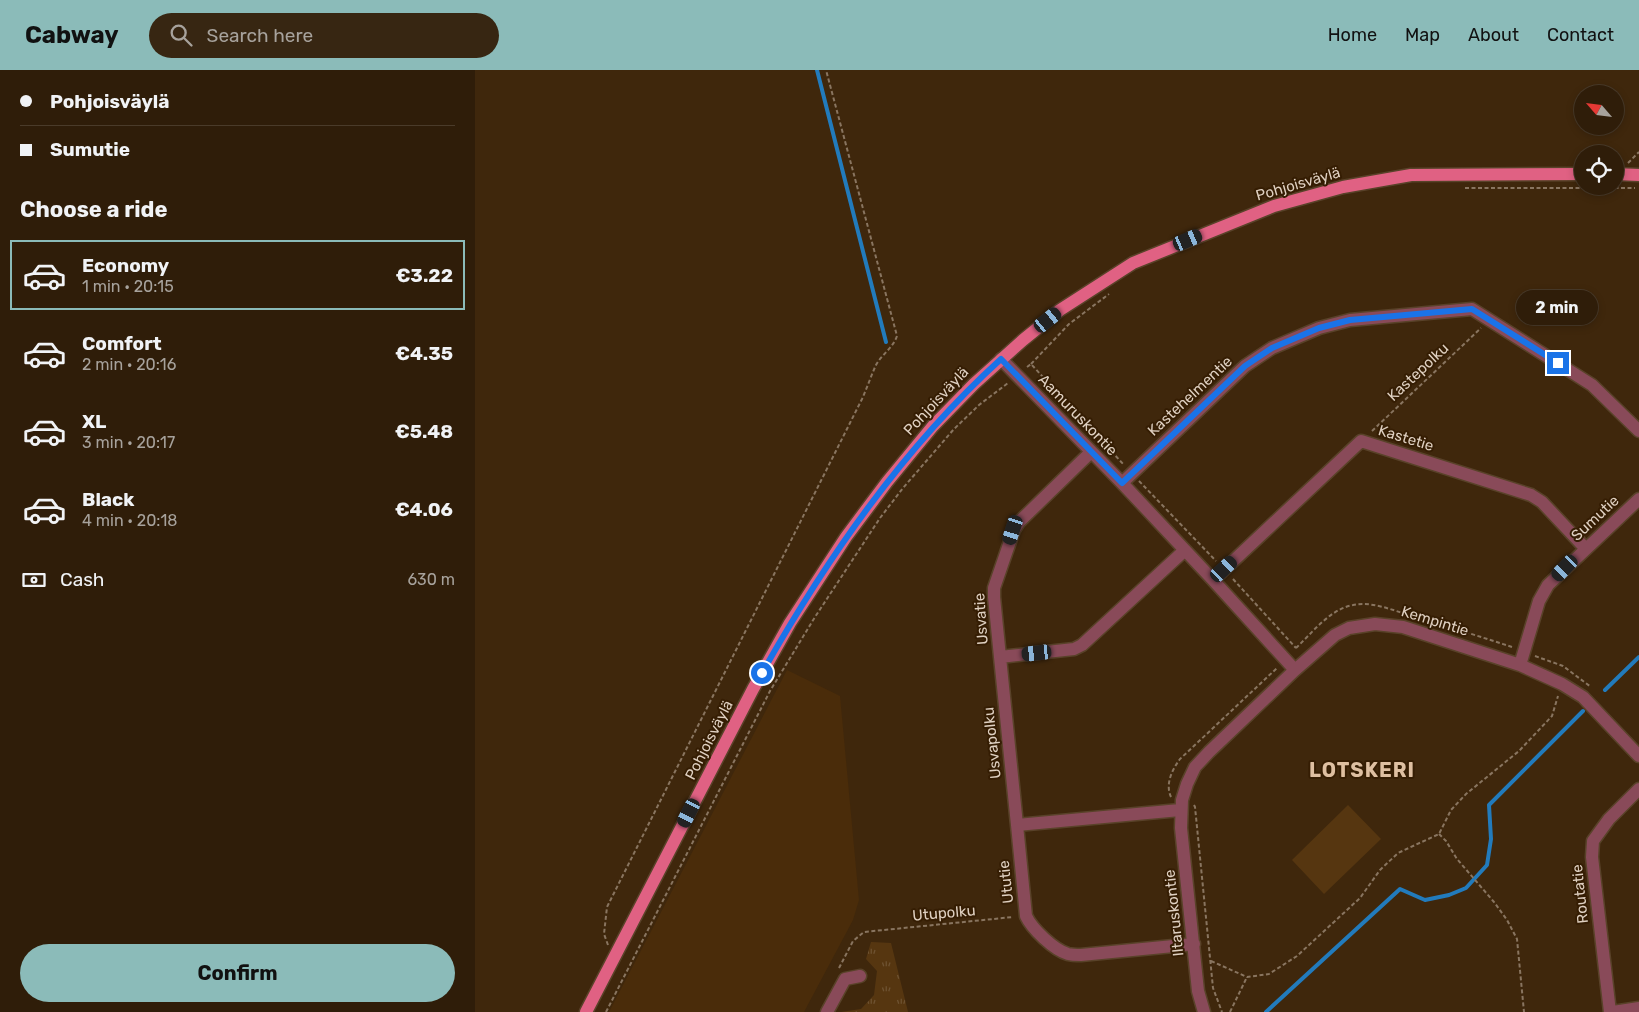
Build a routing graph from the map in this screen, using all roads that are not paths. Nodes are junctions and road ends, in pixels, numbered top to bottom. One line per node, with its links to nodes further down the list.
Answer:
1 (1574, 174): 4 (main road, Pohjoisväylä)
2 (1624, 174): 3 (main road)
3 (1639, 175)
4 (1001, 359): 6 (street, Aamuruskontie); 22 (main road, Pohjoisväylä)
5 (1639, 432): 7 (street, Kastehelmentie)
6 (1091, 452): 7 (street, Aamuruskontie); 12 (street, Usvatie)
7 (1122, 483): 10 (street, Aamuruskontie)
8 (1639, 499): 9 (street, Sumutie)
9 (1586, 549): 11 (street, Kastetie); 13 (street, Sumutie)
10 (1185, 550): 11 (street, Aamuruskontie); 12 (street, Usvatie)
11 (1213, 580): 14 (street, Aamuruskontie)
12 (1000, 657): 18 (street, Usvapolku)
13 (1520, 665): 14 (street, Kempintie); 15 (street, Kempintie)
14 (1295, 670): 17 (street, Kempintie)
15 (1639, 756)
16 (1639, 789): 25 (street, Routatie)
17 (1181, 805): 18 (street); 19 (street, Iltaruskontie)
18 (1017, 825): 19 (street, Ututie)
19 (1194, 944): 24 (street, Iltaruskontie)
20 (859, 976): 23 (street)
21 (1639, 1008): 25 (street, Routatie)
22 (586, 1012)
23 (827, 1012)
24 (1204, 1012)
25 (1611, 1012)

